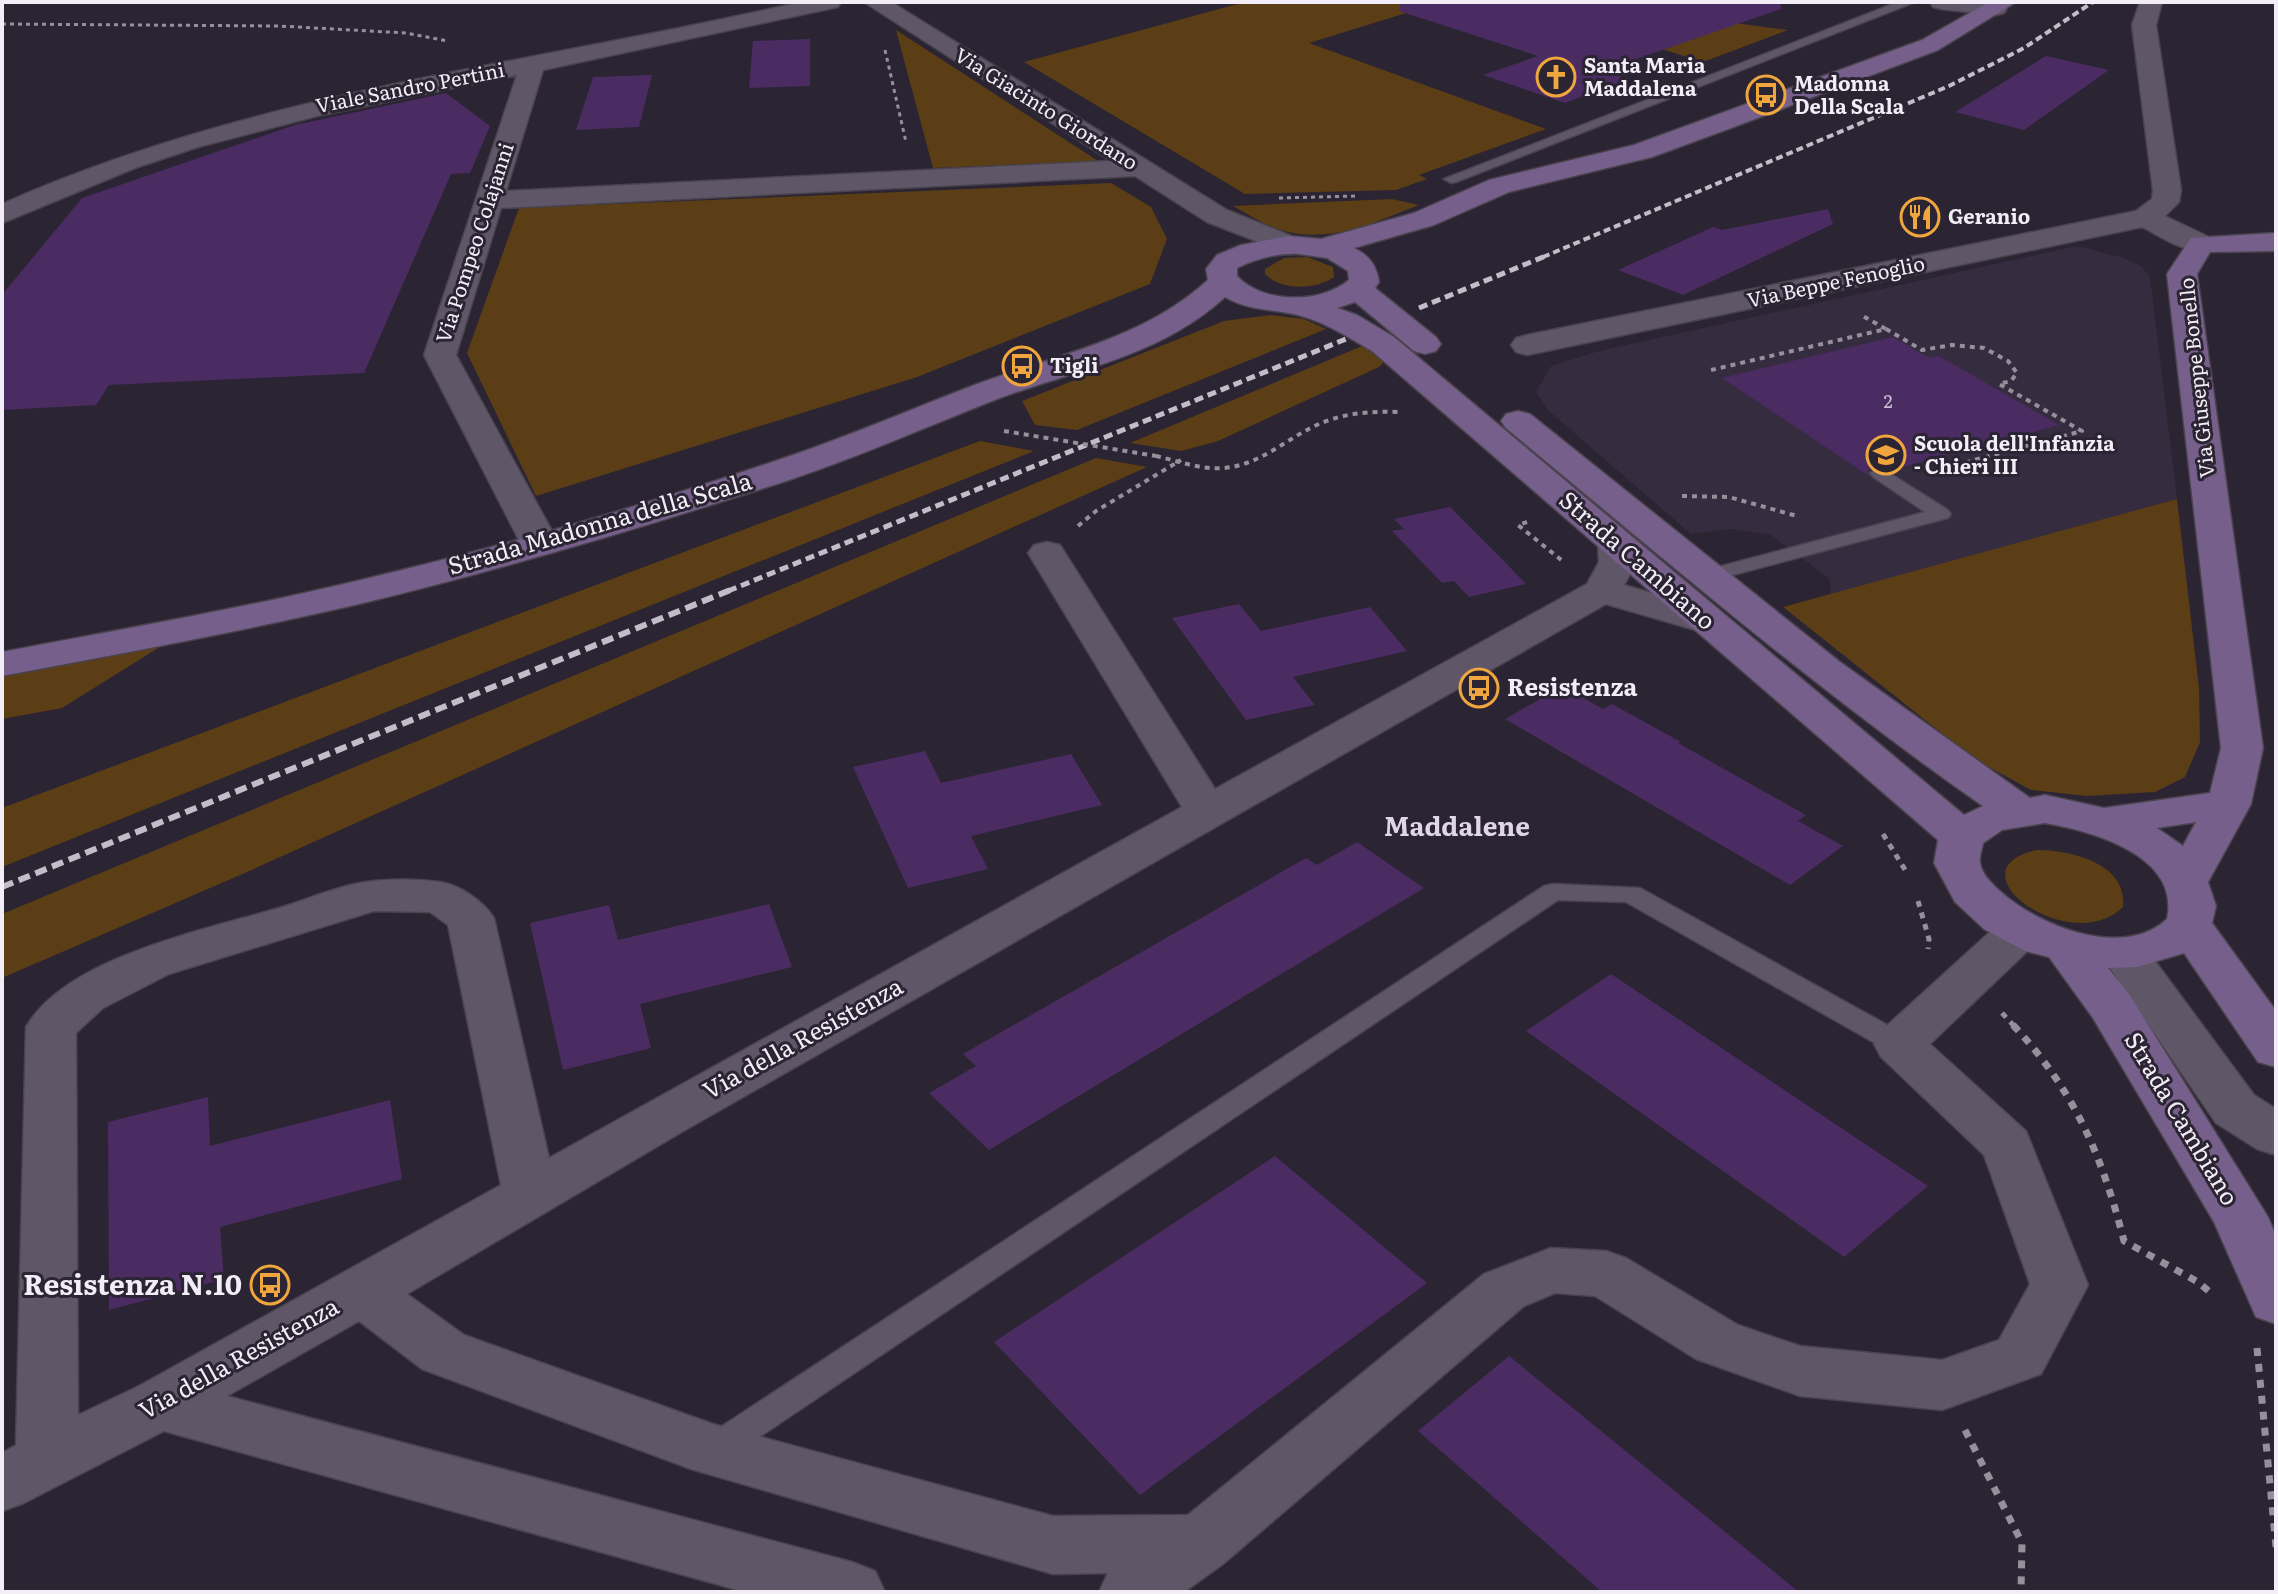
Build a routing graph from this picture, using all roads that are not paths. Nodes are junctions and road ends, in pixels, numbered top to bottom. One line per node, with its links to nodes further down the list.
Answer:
1 (830, 2): 7 (street, Viale Sandro Pertini)
2 (875, 2): 8 (street, Via Giacinto Giordano)
3 (1909, 2): 9 (lane)
4 (1941, 2): 6 (street)
5 (2151, 2): 13 (street)
6 (2001, 5): 9 (main road)
7 (521, 67): 10 (street, Via Pompeo Colajanni); 11 (street, Viale Sandro Pertini)
8 (1140, 168): 10 (street); 12 (street, Via Giacinto Giordano)
9 (1485, 192): 14 (main road)
10 (489, 200): 27 (street, Via Pompeo Colajanni)
11 (2, 214)
12 (1217, 216): 17 (street); 19 (street)
13 (2145, 218): 16 (street, Via Giuseppe Bonello); 24 (street, Via Beppe Fenoglio)
14 (1424, 219): 18 (main road); 20 (main road)
15 (2276, 242): 16 (main road)
16 (2201, 244): 33 (main road, Via Giuseppe Bonello)
17 (1289, 245): 18 (main road); 19 (main road)
18 (1323, 248): 20 (main road, Strada Cambiano)
19 (1246, 251): 21 (main road)
20 (1359, 278): 22 (main road); 29 (main road, Strada Cambiano)
21 (1224, 282): 22 (main road, Strada Cambiano); 23 (main road)
22 (1286, 304): 23 (main road); 26 (main road, Strada Cambiano)
23 (1179, 319): 27 (main road, Strada Madonna della Scala)
24 (1527, 345)
25 (1885, 478): 29 (lane)
26 (1617, 543): 30 (street); 31 (main road, Strada Cambiano)
27 (540, 544): 32 (main road, Strada Madonna della Scala)
28 (1047, 553): 35 (street)
29 (1710, 575): 34 (main road, Strada Cambiano)
30 (1590, 580): 31 (street); 35 (street, Via della Resistenza)
31 (1709, 622): 37 (main road, Strada Cambiano)
32 (2, 664)
33 (2229, 804): 36 (main road); 38 (main road, Via Giuseppe Bonello)
34 (2018, 810): 36 (main road); 37 (main road)
35 (1207, 812): 44 (street, Via della Resistenza)
36 (2105, 822): 38 (main road)
37 (1962, 837): 39 (main road)
38 (2187, 903): 40 (main road); 42 (main road)
39 (2043, 940): 40 (main road); 41 (street); 46 (main road, Strada Cambiano)
40 (2124, 954): 43 (street)
41 (1899, 1044): 48 (lane); 51 (street)
42 (2276, 1049)
43 (2276, 1135)
44 (530, 1193): 45 (street, Via della Resistenza); 49 (street)
45 (362, 1292): 47 (street, Via della Resistenza); 48 (street)
46 (2266, 1323)
47 (160, 1404): 49 (street, Via della Resistenza); 52 (street)
48 (713, 1450): 51 (street)
49 (47, 1459): 50 (street, Via della Resistenza)
50 (2, 1484)
51 (1200, 1544): 53 (street)
52 (852, 1592)
53 (1132, 1592)

